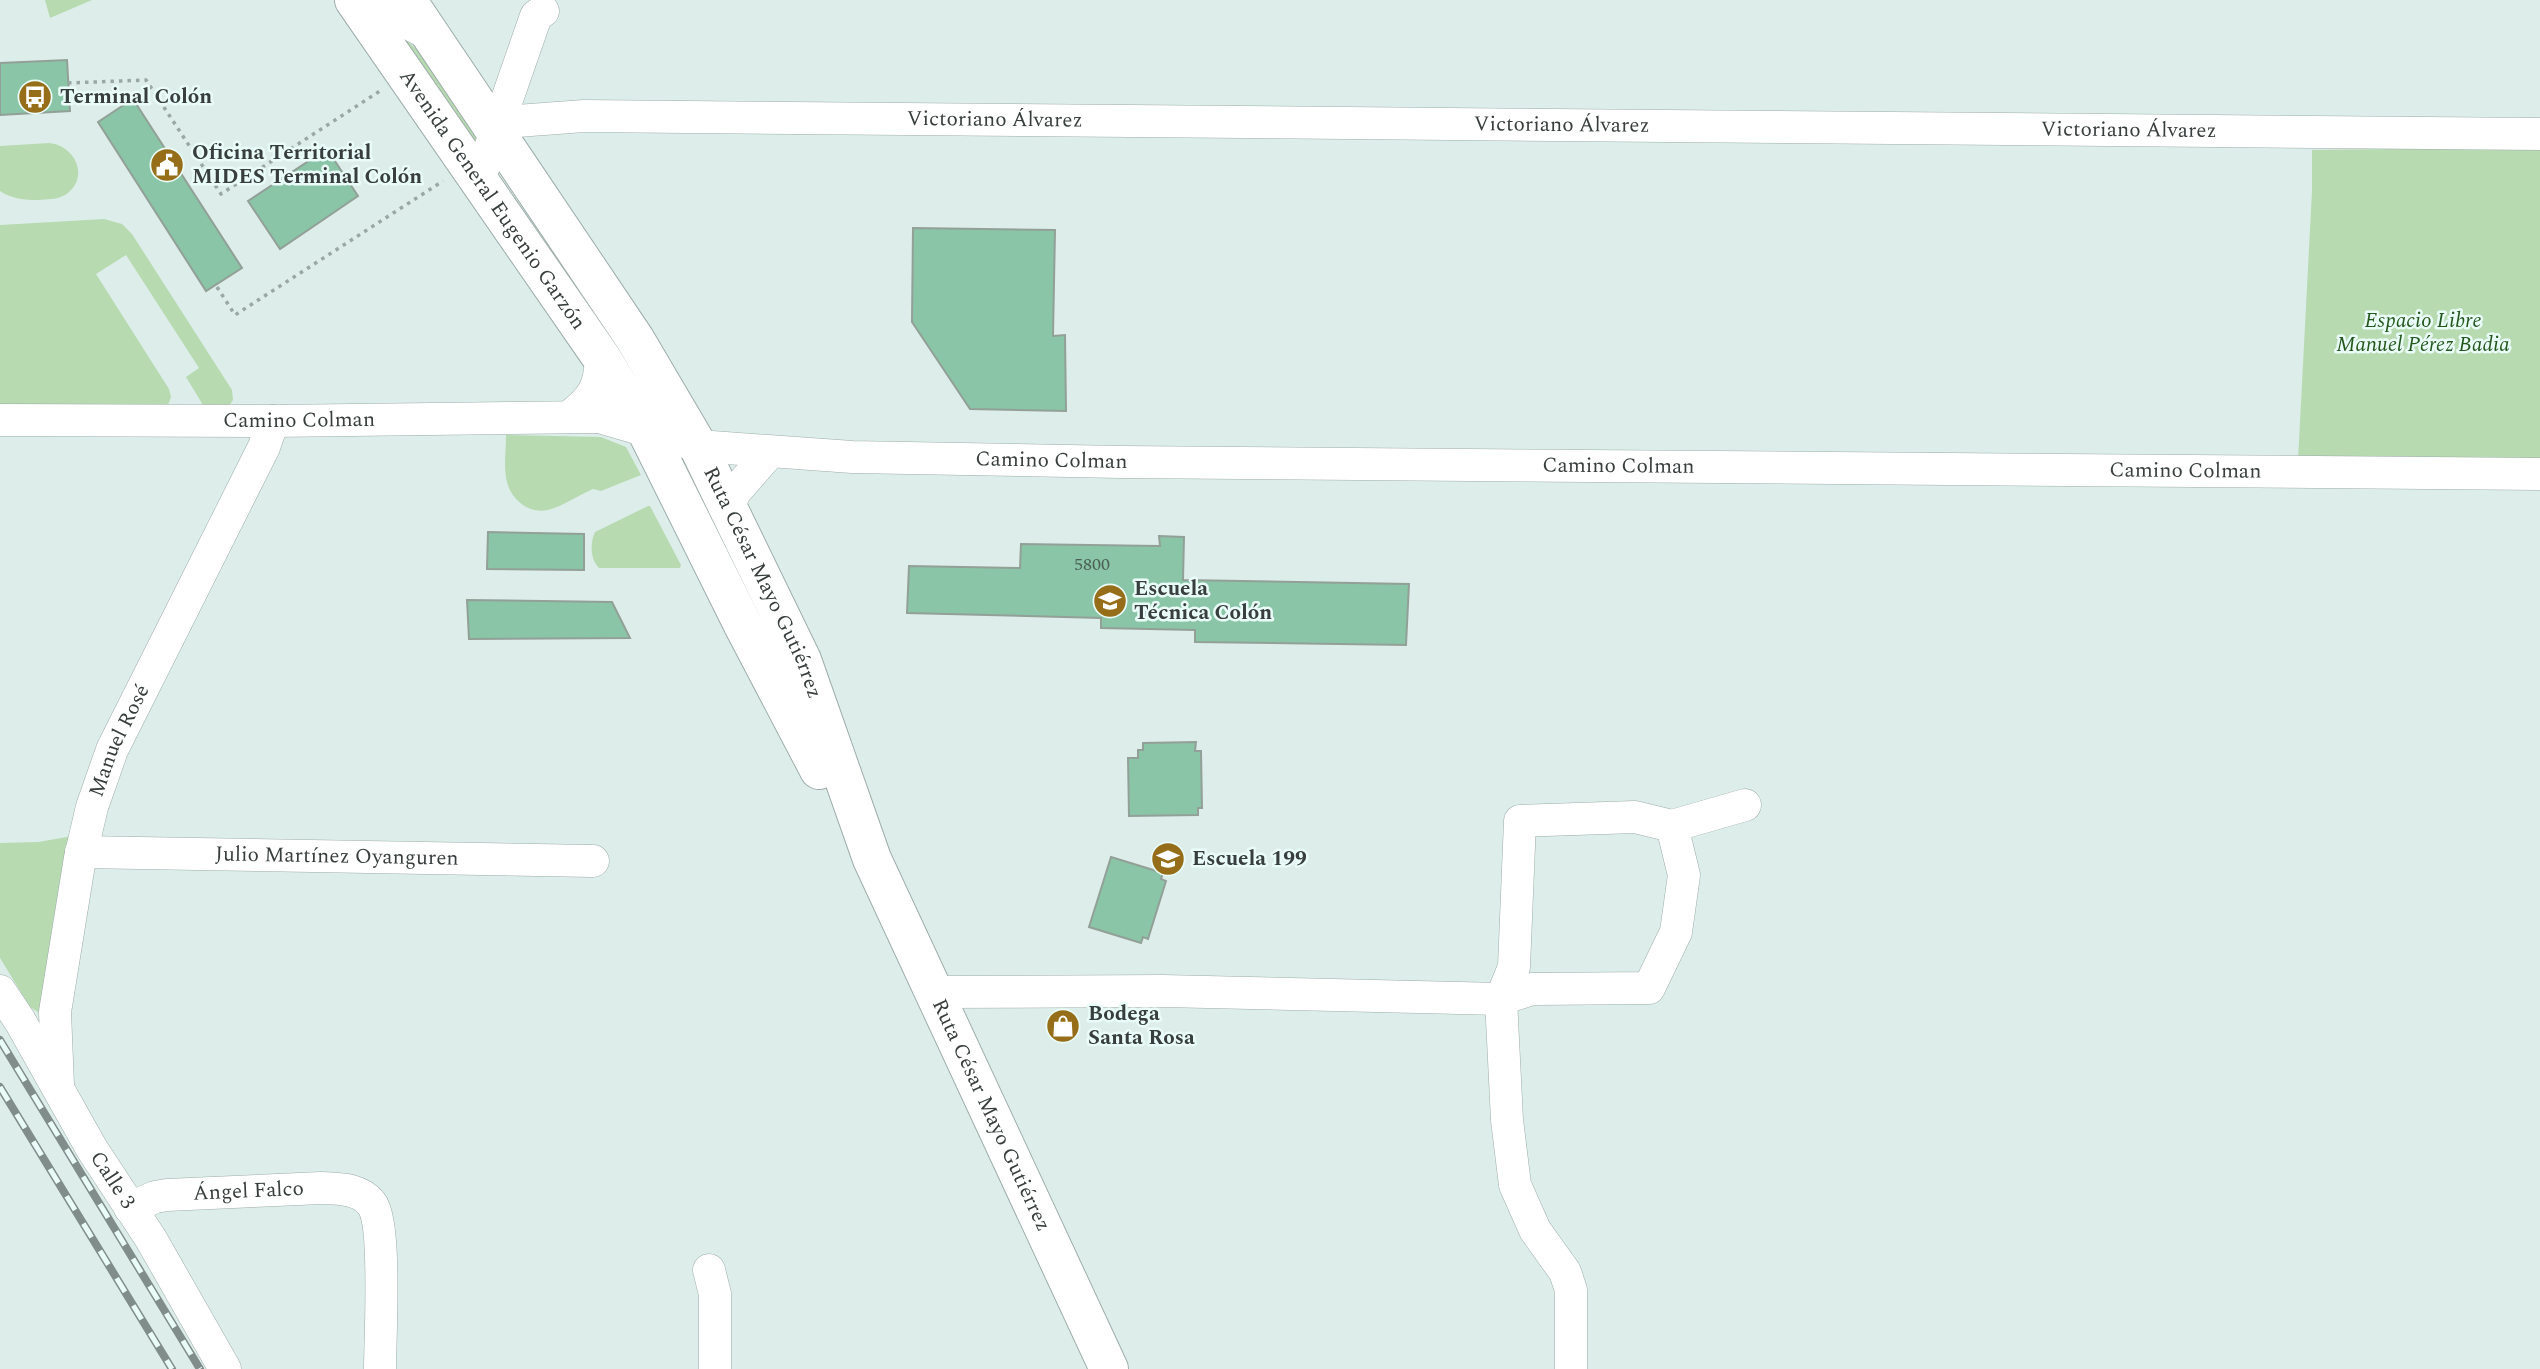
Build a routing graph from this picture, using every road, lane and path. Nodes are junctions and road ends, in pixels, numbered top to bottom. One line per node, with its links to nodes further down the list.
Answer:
1 (354, 0): 6 (main road, Avenida General Eugenio Garzón)
2 (385, 0): 5 (street, Avenida General Eugenio Garzón)
3 (407, 0): 5 (main road, Avenida General Eugenio Garzón)
4 (544, 6): 8 (street); 10 (street)
5 (430, 36): 10 (main road, Avenida General Eugenio Garzón)
6 (405, 74): 7 (path); 12 (main road, Avenida General Eugenio Garzón)
7 (68, 83)
8 (527, 89): 9 (street, Victoriano Álvarez); 10 (street)
9 (584, 116): 10 (street, Victoriano Álvarez); 11 (street, Victoriano Álvarez)
10 (507, 134): 12 (street); 16 (main road, Avenida General Eugenio Garzón)
11 (2540, 134)
12 (472, 172): 13 (main road, Avenida General Eugenio Garzón); 14 (path)
13 (514, 232): 15 (main road, Avenida General Eugenio Garzón); 16 (main road)
14 (217, 286)
15 (601, 357): 16 (main road, Avenida General Eugenio Garzón); 16 (street)
16 (621, 402): 18 (street, Camino Colman); 20 (main road, Ruta César Mayo Gutiérrez); 20 (main road, Ruta César Mayo Gutiérrez)
17 (0, 420): 18 (street, Camino Colman)
18 (273, 421): 26 (street, Manuel Rosé)
19 (770, 452): 20 (street, Camino Colman); 21 (street, Camino Colman); 22 (street)
20 (681, 457): 22 (main road, Ruta César Mayo Gutiérrez); 23 (main road); 27 (main road, Ruta César Mayo Gutiérrez)
21 (2540, 474)
22 (728, 508): 23 (main road, Ruta César Mayo Gutiérrez)
23 (779, 613): 27 (main road, Ruta César Mayo Gutiérrez)
24 (1745, 805): 25 (street)
25 (1672, 827): 31 (street); 31 (street)
26 (81, 852): 28 (street, Julio Martínez Oyanguren); 32 (street, Manuel Rosé)
27 (872, 859): 30 (main road, Ruta César Mayo Gutiérrez)
28 (593, 862)
29 (0, 991): 32 (street, Calle 3)
30 (934, 992): 31 (street); 38 (main road, Ruta César Mayo Gutiérrez)
31 (1501, 999): 39 (street)
32 (58, 1086): 33 (street, Calle 3)
33 (130, 1208): 35 (street, Calle 3); 36 (street, Ángel Falco)
34 (709, 1270): 37 (street)
35 (225, 1369)
36 (380, 1369)
37 (715, 1369)
38 (1109, 1369)
39 (1571, 1369)

